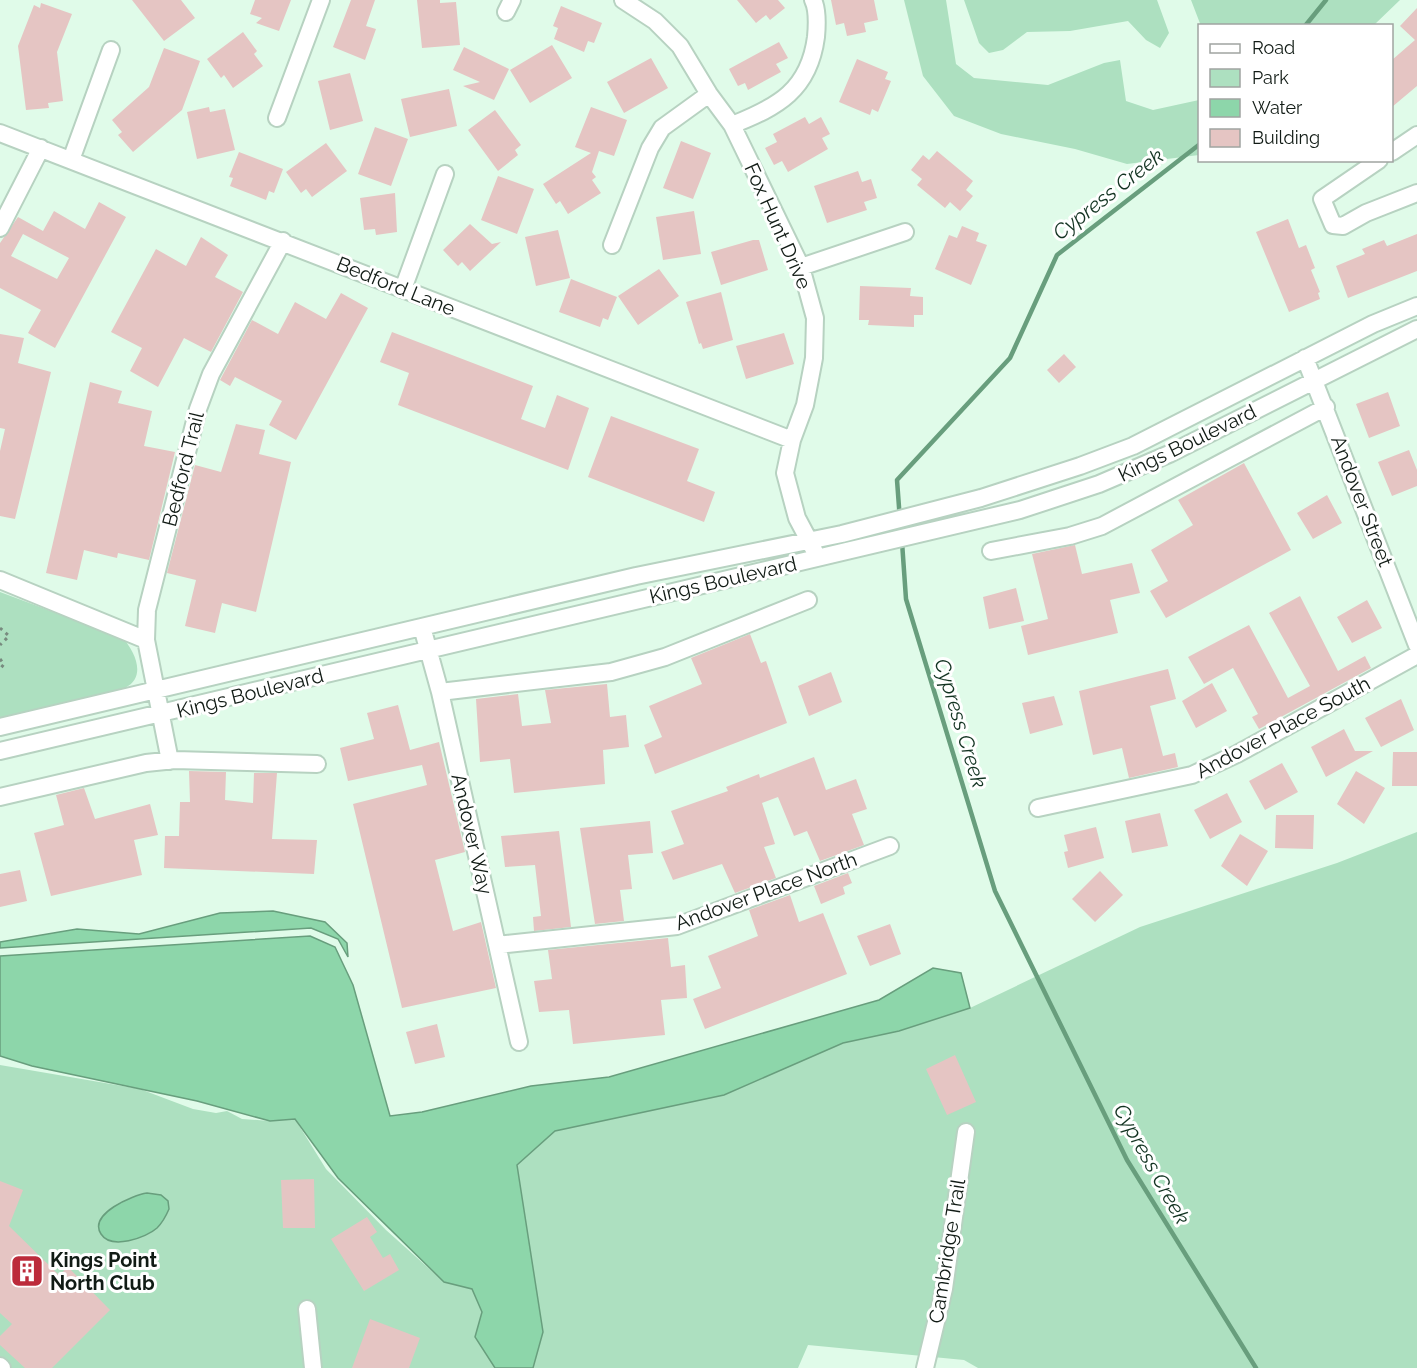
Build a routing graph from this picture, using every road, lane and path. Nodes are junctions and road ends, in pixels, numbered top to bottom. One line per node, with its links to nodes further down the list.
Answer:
1 (321, 0): 6 (street)
2 (623, 0): 5 (street, Fox Hunt Drive)
3 (813, 0): 7 (street)
4 (111, 50): 12 (street)
5 (709, 94): 7 (street, Fox Hunt Drive); 19 (street)
6 (277, 118)
7 (732, 125): 20 (street, Fox Hunt Drive)
8 (0, 133): 10 (street, Bedford Lane)
9 (1417, 135): 11 (street)
10 (41, 148): 12 (street, Bedford Lane); 16 (street)
11 (1393, 151)
12 (71, 160): 18 (street, Bedford Lane)
13 (1376, 162): 15 (street)
14 (445, 174): 21 (street)
15 (1417, 193)
16 (0, 228)
17 (905, 232): 20 (street)
18 (283, 241): 21 (street, Bedford Lane); 35 (street, Bedford Trail)
19 (612, 245)
20 (801, 267): 27 (street, Fox Hunt Drive)
21 (403, 289): 27 (street, Bedford Lane)
22 (1417, 306): 24 (street, Kings Boulevard)
23 (1417, 329): 25 (street, Kings Boulevard)
24 (1305, 358): 25 (street, Andover Street); 28 (street, Kings Boulevard)
25 (1315, 379): 26 (street, Andover Street); 30 (street, Kings Boulevard)
26 (1326, 406): 29 (street); 37 (street, Andover Street)
27 (792, 440): 28 (street, Fox Hunt Drive)
28 (809, 540): 30 (street, Fox Hunt Drive); 33 (street, Kings Boulevard)
29 (991, 551)
30 (818, 558): 38 (street, Kings Boulevard)
31 (0, 580): 35 (street)
32 (808, 600): 43 (street)
33 (422, 627): 38 (street, Andover Way); 42 (street, Kings Boulevard)
34 (0, 628): 36 (path)
35 (146, 640): 42 (street, Bedford Trail)
36 (0, 645)
37 (1417, 645)
38 (428, 649): 43 (street, Andover Way); 44 (street, Kings Boulevard)
39 (1417, 655): 50 (street, Andover Place South)
40 (0, 658): 41 (path)
41 (0, 669)
42 (157, 691): 44 (street, Bedford Trail); 45 (street, Kings Boulevard)
43 (440, 692): 52 (street, Andover Way)
44 (162, 714): 46 (street, Kings Boulevard); 47 (street, Bedford Trail)
45 (0, 727)
46 (0, 751)
47 (170, 761): 48 (street); 49 (street)
48 (317, 764)
49 (0, 797)
50 (1038, 808)
51 (890, 846): 52 (street, Andover Place North)
52 (497, 945): 53 (street, Andover Way)
53 (519, 1042)
54 (966, 1132): 57 (street, Cambridge Trail)
55 (307, 1309): 56 (street)
56 (313, 1368)
57 (925, 1368)

